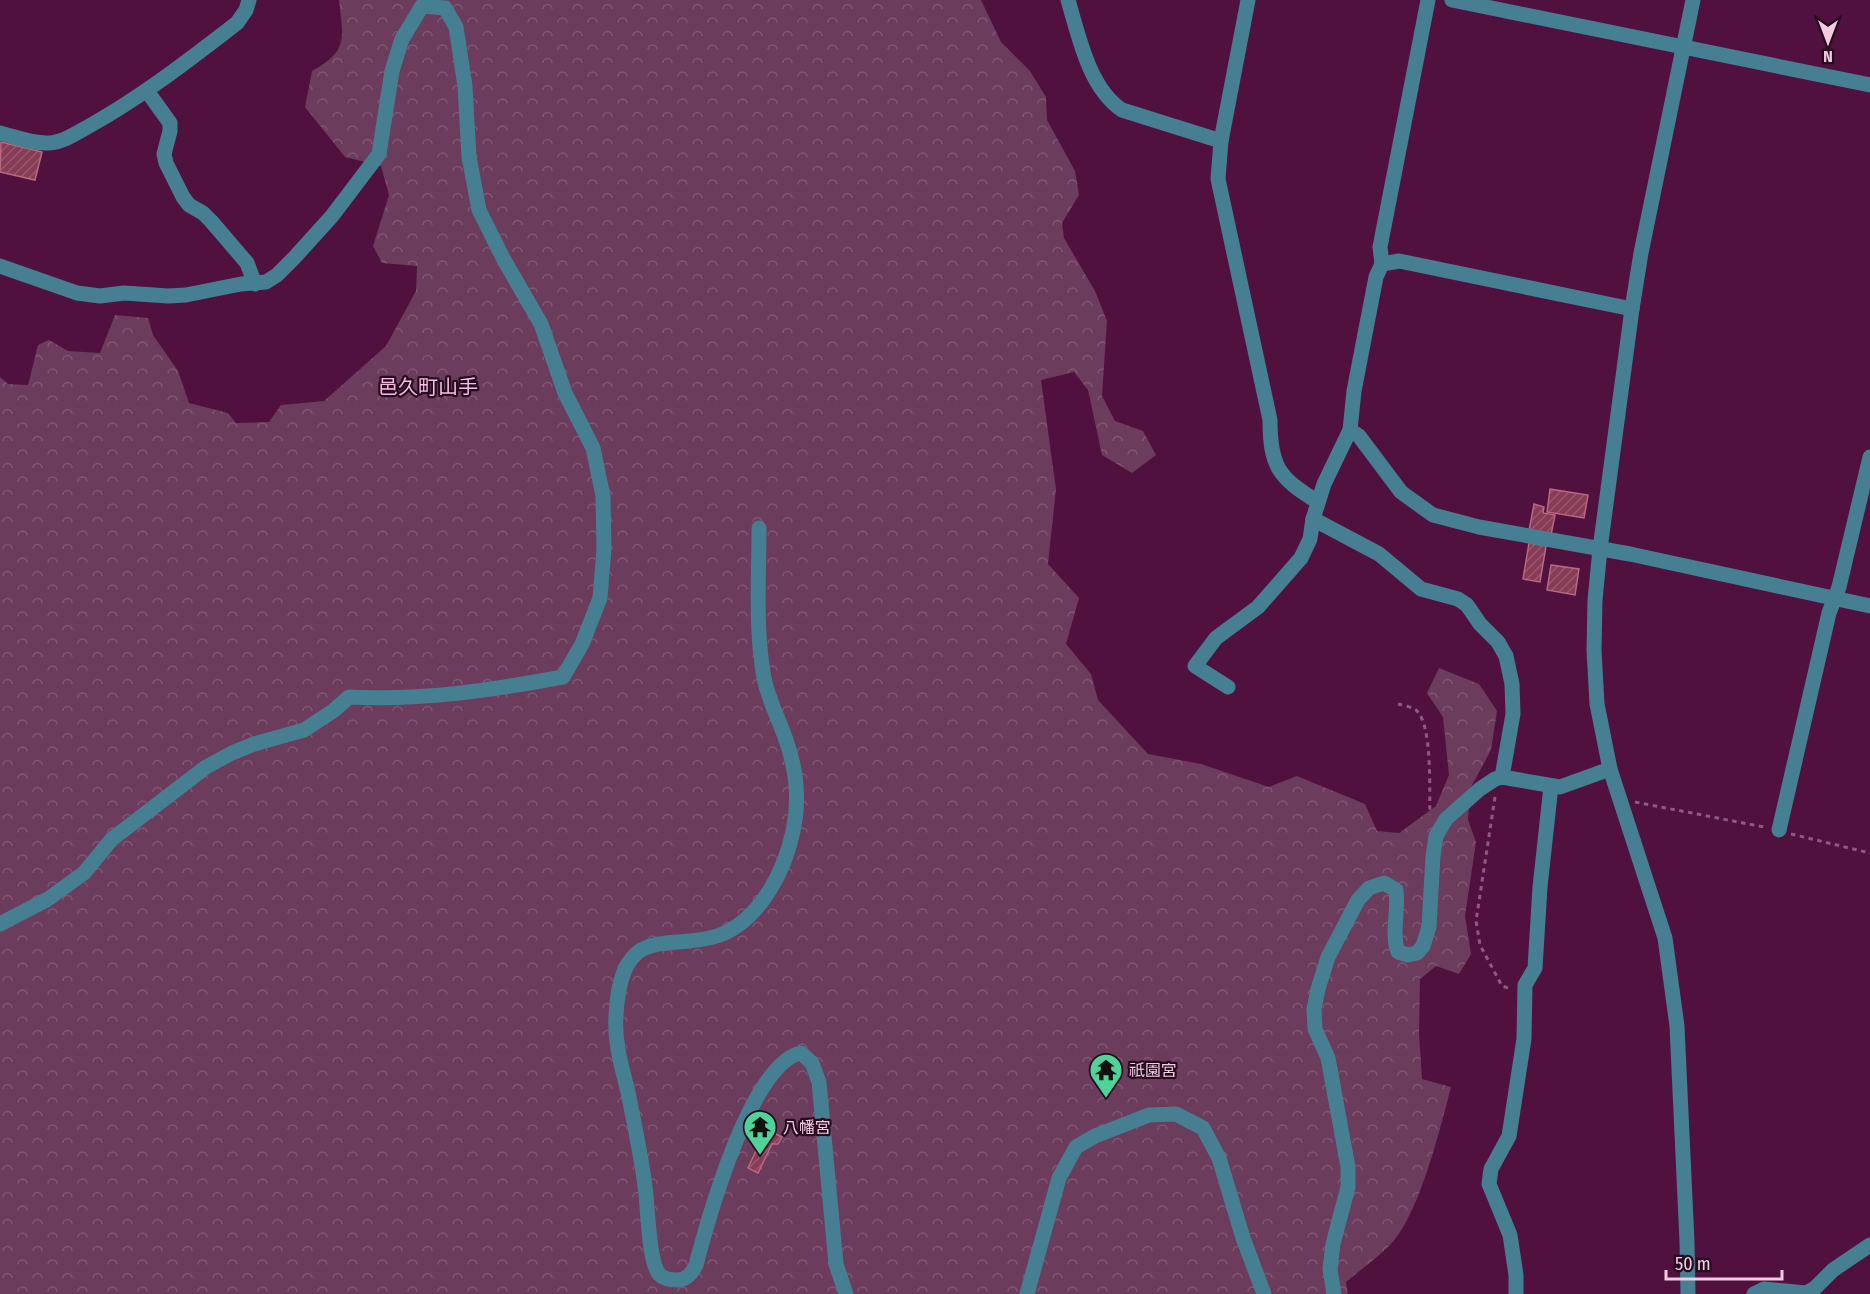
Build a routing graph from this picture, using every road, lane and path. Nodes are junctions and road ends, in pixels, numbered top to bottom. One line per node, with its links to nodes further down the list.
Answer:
1 (249, 0): 9 (street)
2 (1068, 0): 11 (street)
3 (1248, 0): 11 (street)
4 (1428, 0): 12 (street)
5 (1452, 0): 7 (street)
6 (1693, 0): 7 (street)
7 (1683, 46): 8 (street); 15 (street)
8 (1870, 85)
9 (147, 91): 10 (street); 14 (street)
10 (0, 133)
11 (1221, 141): 18 (street)
12 (1382, 264): 15 (street); 16 (street)
13 (0, 266): 14 (street)
14 (255, 284): 33 (street)
15 (1632, 309): 21 (street)
16 (1350, 430): 18 (street); 21 (street)
17 (1870, 457): 22 (street)
18 (1318, 502): 19 (street)
19 (1313, 519): 24 (street); 27 (street)
20 (759, 528): 36 (street)
21 (1600, 549): 22 (street); 26 (street)
22 (1834, 599): 23 (street); 31 (street)
23 (1870, 606)
24 (1228, 687)
25 (1398, 704): 30 (path)
26 (1610, 769): 28 (street); 29 (street)
27 (1498, 778): 28 (street); 34 (path); 39 (street)
28 (1551, 786): 34 (street)
29 (1619, 798): 31 (path); 41 (street)
30 (1430, 818)
31 (1779, 830): 32 (path)
32 (1870, 853)
33 (0, 924)
34 (1524, 993): 40 (street)
35 (1870, 1245): 42 (street)
36 (846, 1294)
37 (1028, 1294): 38 (street)
38 (1264, 1294)
39 (1334, 1294)
40 (1516, 1294)
41 (1688, 1294)
42 (1754, 1294)

